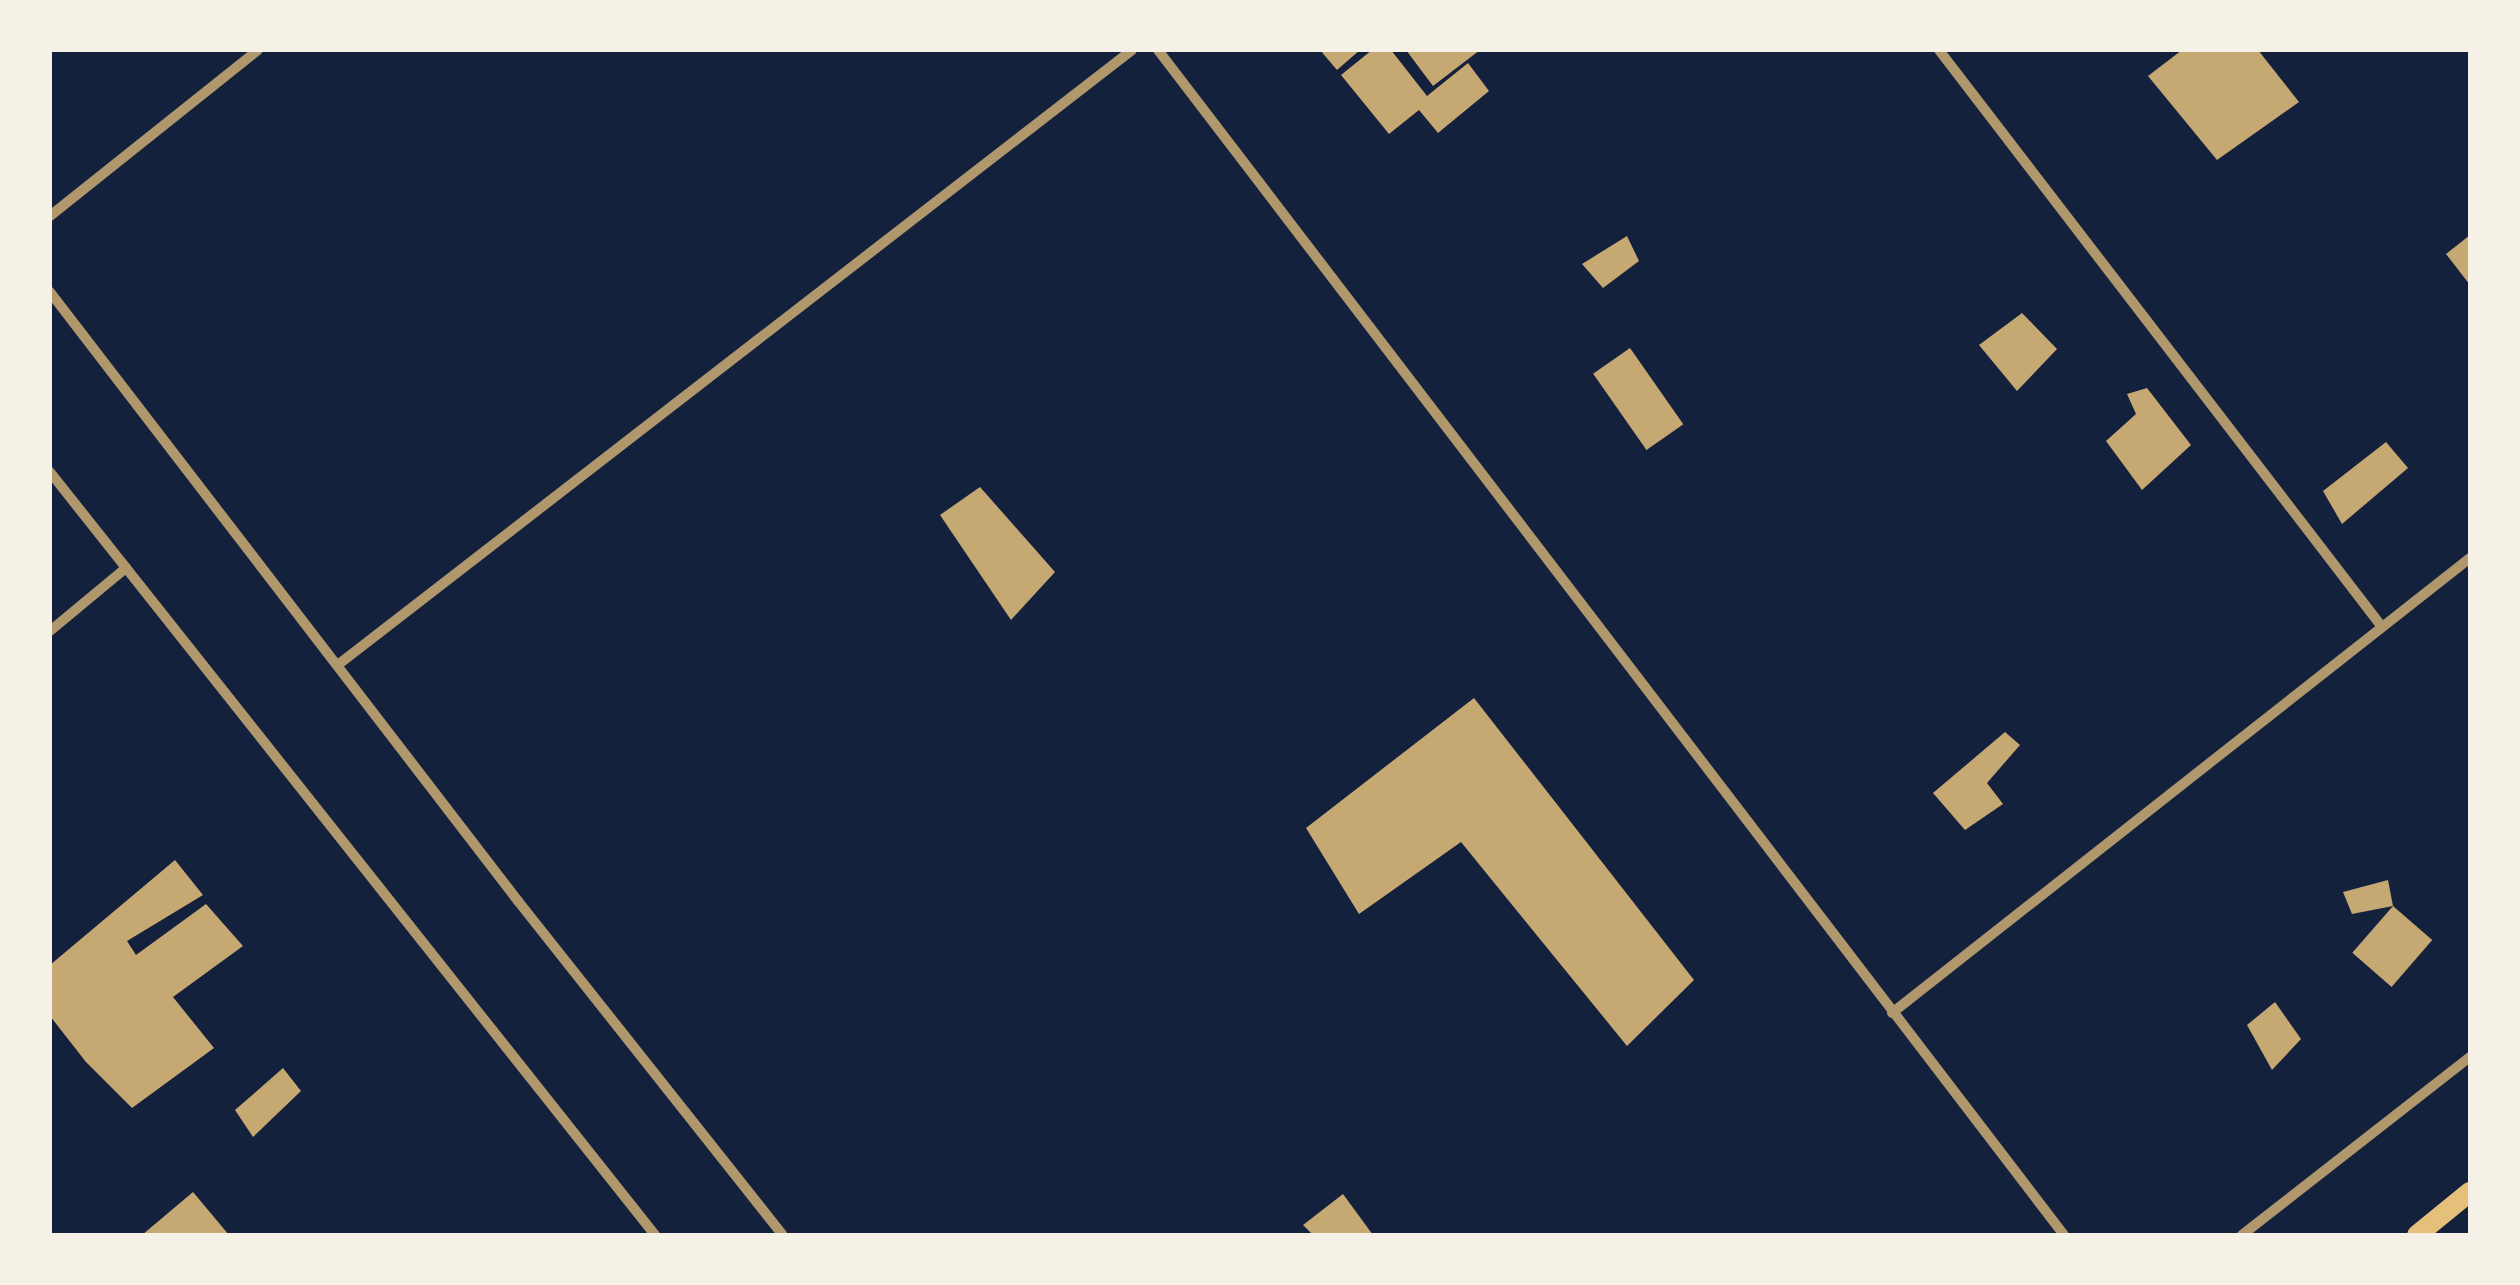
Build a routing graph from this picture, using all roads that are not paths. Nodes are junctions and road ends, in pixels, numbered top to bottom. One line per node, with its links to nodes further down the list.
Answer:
1 (258, 50): 5 (street)
2 (1132, 50): 12 (street)
3 (1158, 50): 13 (street)
4 (1939, 50): 10 (street)
5 (50, 216)
6 (50, 292): 12 (street)
7 (50, 472): 9 (street)
8 (2470, 558): 10 (street)
9 (126, 568): 11 (street); 16 (street)
10 (2382, 628): 13 (street)
11 (50, 631)
12 (339, 664): 17 (street)
13 (1892, 1012): 18 (street)
14 (2470, 1057): 19 (street)
15 (2470, 1192): 20 (main road)
16 (656, 1235)
17 (783, 1235)
18 (2064, 1235)
19 (2242, 1235)
20 (2416, 1235)

